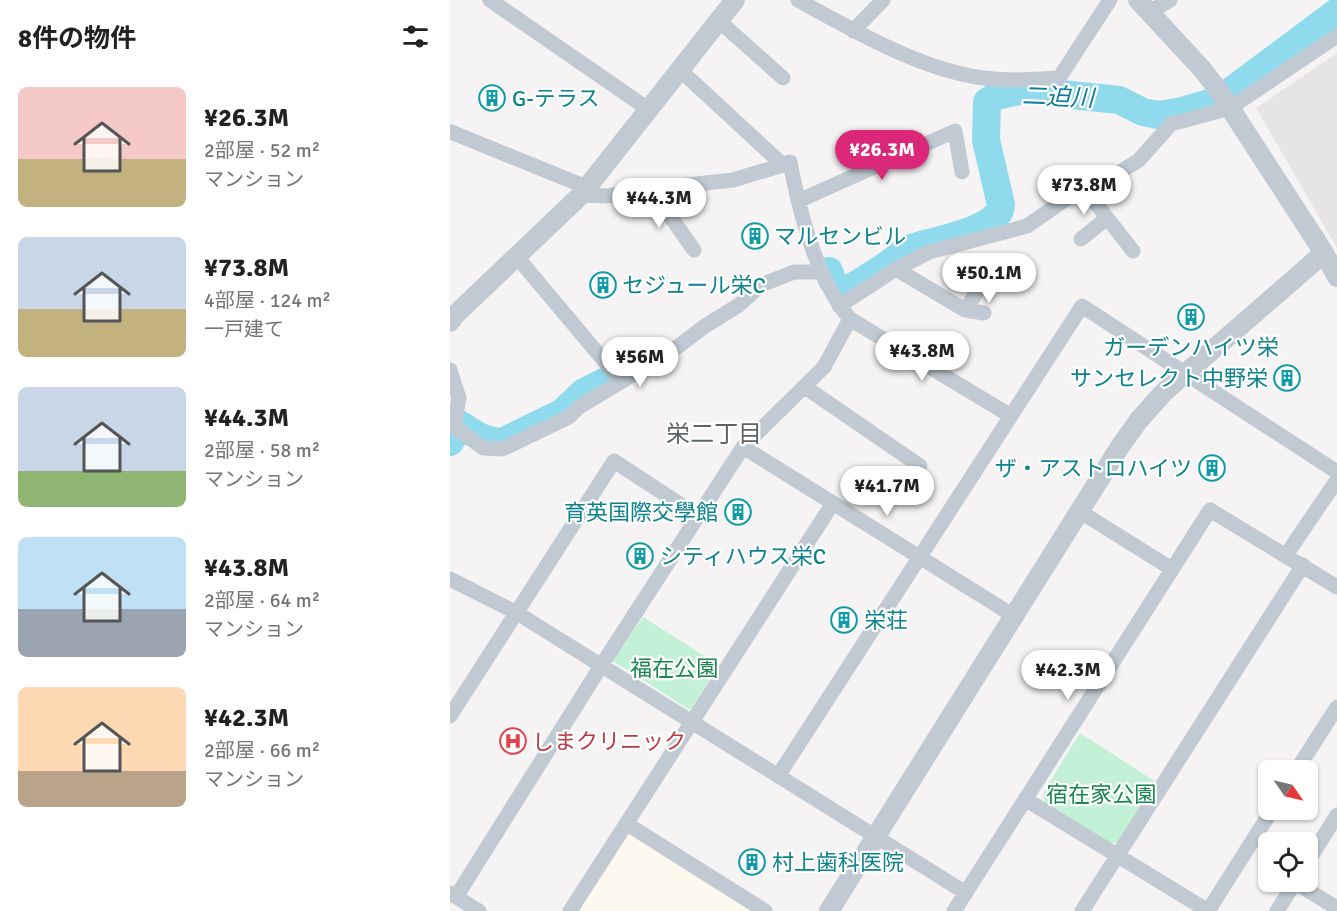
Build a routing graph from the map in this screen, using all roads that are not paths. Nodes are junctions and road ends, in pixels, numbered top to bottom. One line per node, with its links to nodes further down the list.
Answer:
1 (490, 0): 14 (street)
2 (735, 0): 8 (street)
3 (798, 0): 9 (street)
4 (883, 0): 9 (street)
5 (1110, 0): 9 (street)
6 (1170, 0): 7 (street)
7 (1144, 6): 13 (street)
8 (719, 21): 11 (street); 12 (street)
9 (853, 31)
10 (1337, 36): 13 (street)
11 (679, 69): 14 (street); 16 (street)
12 (783, 78)
13 (1225, 101): 18 (street); 26 (street)
14 (648, 109): 20 (street)
15 (450, 133): 20 (street)
16 (783, 165): 19 (street); 21 (street)
17 (962, 172): 21 (street)
18 (1083, 187): 22 (street); 28 (street)
19 (651, 189): 20 (street); 24 (street)
20 (583, 191): 27 (street)
21 (798, 201): 29 (street)
22 (1107, 218): 23 (street); 25 (street)
23 (1081, 239)
24 (694, 250)
25 (1133, 251)
26 (1324, 254): 30 (street); 38 (street)
27 (517, 257): 36 (street); 39 (street)
28 (896, 269): 32 (street); 33 (street)
29 (822, 272): 32 (street); 39 (street)
30 (1337, 277)
31 (985, 280): 33 (street)
32 (839, 306): 35 (street)
33 (965, 310): 34 (street)
34 (984, 313)
35 (850, 320): 40 (street); 41 (street)
36 (450, 322)
37 (450, 370): 39 (street)
38 (1187, 373): 41 (street); 44 (street); 48 (street)
39 (621, 381)
40 (805, 387): 42 (street); 43 (street)
41 (1011, 416): 51 (street)
42 (743, 447): 47 (street); 49 (street)
43 (920, 466)
44 (1337, 472)
45 (1337, 480): 46 (street)
46 (1332, 498): 50 (street)
47 (833, 503): 51 (street); 61 (street)
48 (1079, 511): 53 (street); 57 (street)
49 (698, 516): 56 (street); 58 (street)
50 (1286, 555): 52 (street); 53 (street)
51 (920, 557): 57 (street); 63 (street)
52 (1303, 566): 55 (street); 70 (street)
53 (1172, 569): 64 (street)
54 (450, 579): 56 (street)
55 (1337, 587)
56 (517, 613): 58 (street); 60 (street)
57 (1014, 616): 68 (street)
58 (601, 666): 61 (street); 74 (street)
59 (1337, 707): 62 (street)
60 (450, 716)
61 (692, 723): 63 (street); 67 (street)
62 (1303, 760)
63 (778, 776): 68 (street)
64 (1025, 799): 70 (street); 71 (street)
65 (1337, 814): 69 (street)
66 (1266, 820): 70 (street)
67 (627, 824): 77 (street); 78 (street)
68 (876, 837): 71 (street); 79 (street)
69 (1318, 845)
70 (1117, 856): 81 (street)
71 (966, 892): 80 (street)
72 (1288, 892): 82 (street)
73 (1311, 892): 75 (street)
74 (453, 895): 76 (street)
75 (1334, 906)
76 (478, 911)
77 (570, 911)
78 (765, 911)
79 (829, 911)
80 (954, 911)
81 (1082, 911)
82 (1276, 911)

